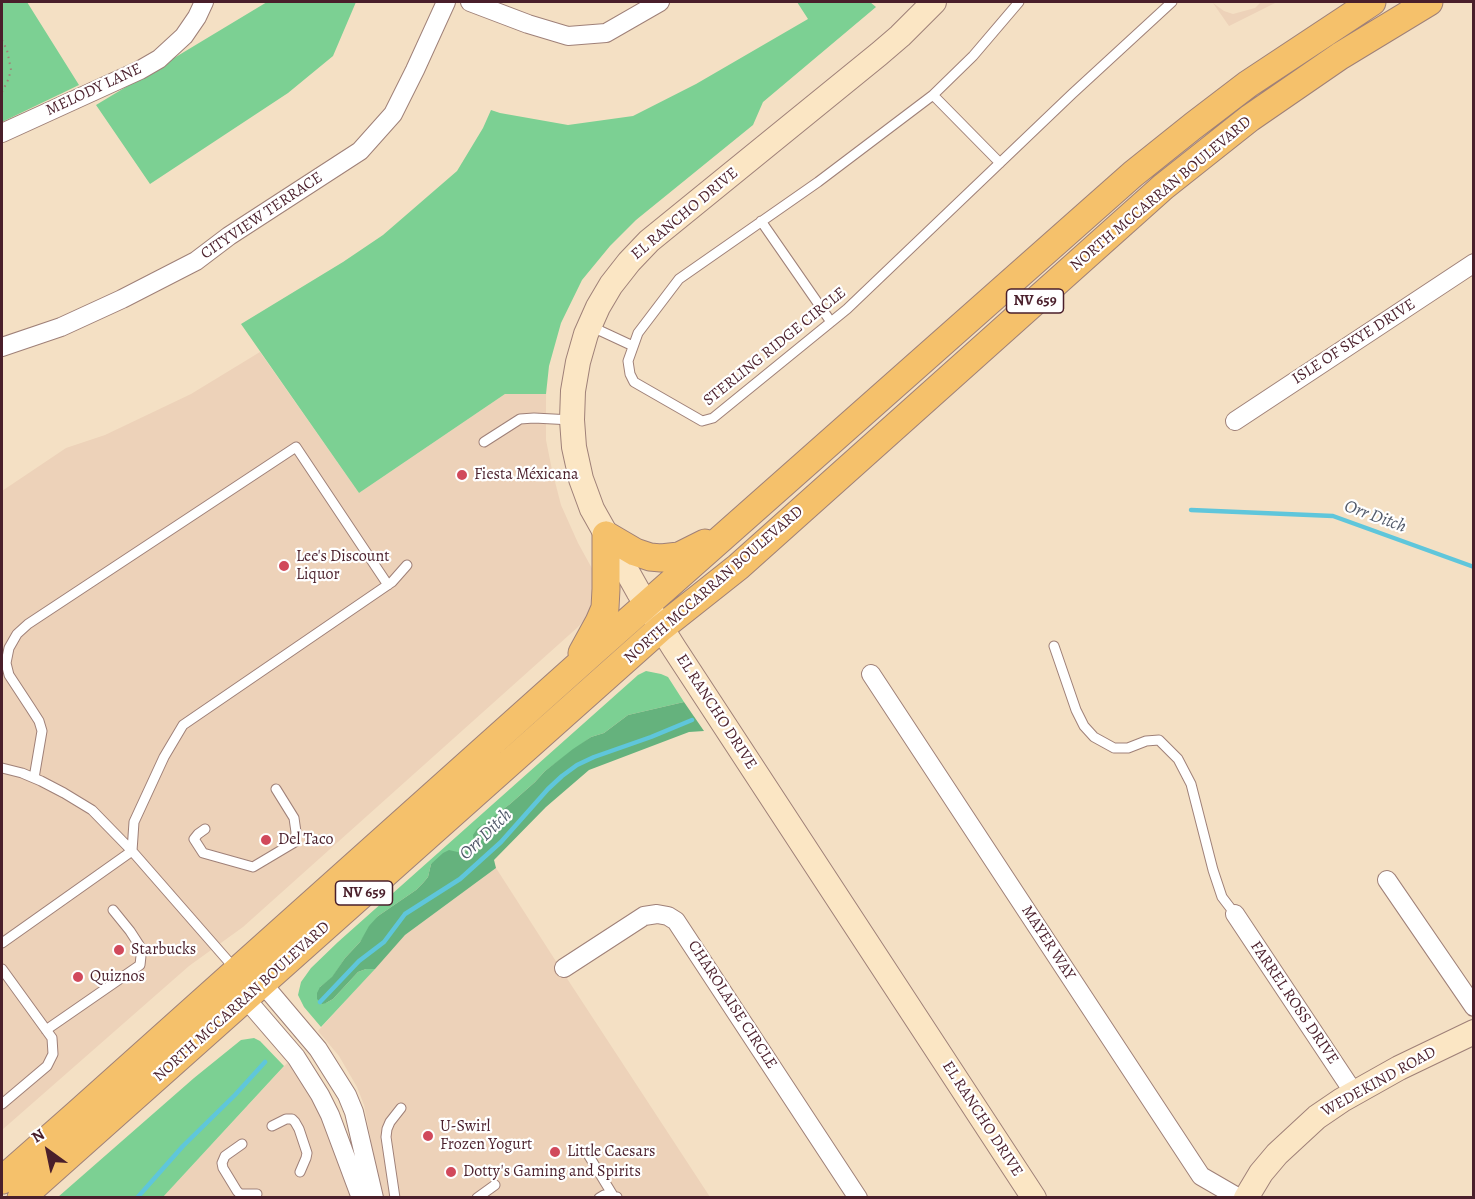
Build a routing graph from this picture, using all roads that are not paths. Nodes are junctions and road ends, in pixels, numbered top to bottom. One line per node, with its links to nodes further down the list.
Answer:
1 (204, 2): 11 (street, MELODY LANE)
2 (446, 2): 18 (street, CITYVIEW TERRACE)
3 (470, 2): 4 (street)
4 (660, 2)
5 (934, 2): 16 (main road, EL RANCHO DRIVE)
6 (1019, 2): 10 (lane, STERLING RIDGE CIRCLE)
7 (1172, 2): 12 (lane, STERLING RIDGE CIRCLE)
8 (1372, 2): 22 (main road, NORTH MCCARRAN BOULEVARD / NV 659)
9 (1430, 2): 27 (main road, NORTH MCCARRAN BOULEVARD / NV 659)
10 (933, 95): 12 (lane); 13 (lane, STERLING RIDGE CIRCLE)
11 (2, 133)
12 (1000, 162): 15 (lane, STERLING RIDGE CIRCLE)
13 (762, 221): 15 (lane); 17 (lane, STERLING RIDGE CIRCLE)
14 (1473, 263): 20 (street, ISLE OF SKYE DRIVE)
15 (831, 322): 17 (lane, STERLING RIDGE CIRCLE)
16 (590, 326): 17 (lane); 19 (main road, EL RANCHO DRIVE)
17 (633, 346)
18 (2, 347)
19 (572, 420): 21 (lane); 23 (main road, EL RANCHO DRIVE)
20 (1235, 421)
21 (484, 442)
22 (734, 528): 23 (main road); 26 (main road, NORTH MCCARRAN BOULEVARD / NV 659)
23 (606, 535): 26 (main road, EL RANCHO DRIVE); 30 (main road)
24 (407, 565): 25 (lane)
25 (388, 585): 32 (lane); 35 (lane)
26 (648, 605): 27 (main road, EL RANCHO DRIVE); 30 (main road, NORTH MCCARRAN BOULEVARD / NV 659)
27 (662, 628): 43 (main road, NORTH MCCARRAN BOULEVARD / NV 659); 66 (main road, EL RANCHO DRIVE)
28 (1054, 646): 38 (lane)
29 (871, 674): 67 (street, MAYER WAY)
30 (566, 677): 42 (main road, NORTH MCCARRAN BOULEVARD / NV 659)
31 (2, 768): 32 (lane)
32 (34, 778): 35 (lane)
33 (276, 789): 34 (lane)
34 (205, 829)
35 (132, 851): 39 (lane); 42 (lane)
36 (1387, 880): 44 (street)
37 (113, 910): 45 (lane)
38 (1235, 914): 47 (street, FARREL ROSS DRIVE)
39 (2, 943)
40 (564, 968): 65 (street, CHAROLAISE CIRCLE)
41 (2, 969): 45 (lane)
42 (236, 970): 43 (street); 54 (main road, NORTH MCCARRAN BOULEVARD / NV 659)
43 (254, 991): 57 (main road, NORTH MCCARRAN BOULEVARD / NV 659); 58 (street); 59 (street)
44 (1473, 1007)
45 (46, 1030): 48 (lane)
46 (1473, 1032): 47 (main road, WEDEKIND ROAD)
47 (1354, 1093): 68 (main road, WEDEKIND ROAD)
48 (2, 1104)
49 (401, 1108): 60 (lane)
50 (272, 1126): 53 (lane)
51 (242, 1144): 56 (lane)
52 (589, 1156): 63 (lane)
53 (300, 1172)
54 (2, 1180)
55 (495, 1185): 61 (lane)
56 (258, 1194)
57 (21, 1197)
58 (361, 1197)
59 (374, 1197)
60 (395, 1197)
61 (477, 1197)
62 (599, 1197): 63 (lane)
63 (614, 1197): 64 (lane)
64 (620, 1197)
65 (858, 1197)
66 (1034, 1197)
67 (1239, 1197)
68 (1246, 1197)

